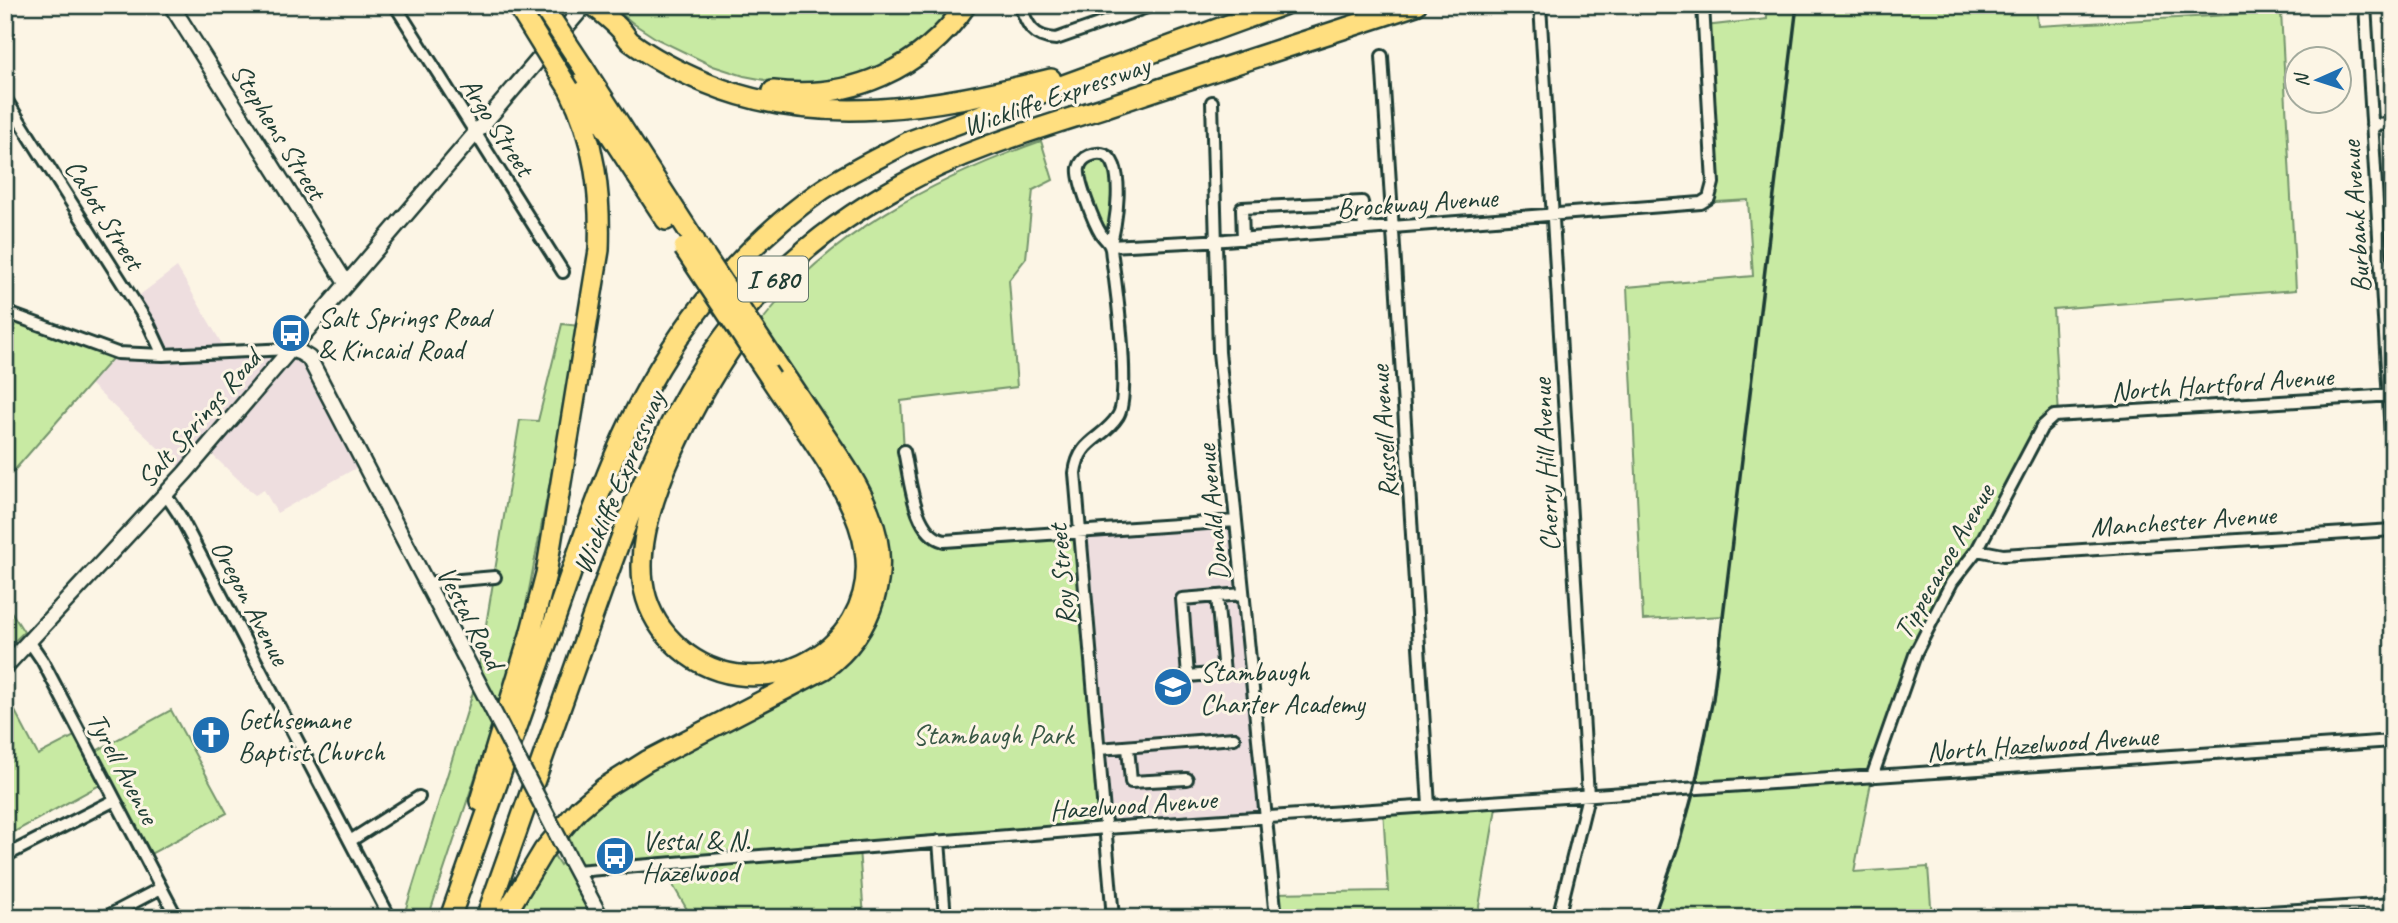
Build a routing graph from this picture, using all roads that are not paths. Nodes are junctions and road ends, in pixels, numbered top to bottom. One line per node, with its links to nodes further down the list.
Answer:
1 (172, 5): 38 (street, Stephens Street)
2 (394, 5): 26 (street, Argo Street)
3 (517, 5): 21 (highway, bridge)
4 (525, 5): 21 (highway)
5 (542, 5): 21 (highway, bridge)
6 (585, 5): 26 (street, Salt Springs Road)
7 (593, 5): 19 (highway)
8 (966, 5): 19 (highway)
9 (1113, 5): 17 (street)
10 (1153, 5): 17 (street)
11 (1283, 5): 18 (highway, Wickliffe Expressway / I 680)
12 (1416, 5): 27 (highway, Wickliffe Expressway / I 680)
13 (1540, 5): 28 (street, Cherry Hill Avenue)
14 (1703, 5): 28 (street, Brockway Avenue)
15 (2365, 5): 25 (street, Burbank Avenue)
16 (1021, 8): 17 (street)
17 (1113, 18)
18 (1226, 25): 19 (highway); 76 (highway, Wickliffe Expressway / I 680)
19 (621, 29)
20 (1382, 56): 29 (street, Russell Avenue)
21 (576, 79): 33 (highway); 76 (highway)
22 (5, 98): 41 (street, Cabot Street)
23 (1212, 102): 32 (street, Donald Avenue)
24 (2393, 124): 25 (street)
25 (2372, 125): 35 (street, Burbank Avenue)
26 (476, 134): 37 (street, Argo Street); 38 (street, Salt Springs Road)
27 (985, 149): 33 (highway, bridge); 80 (highway, Wickliffe Expressway / I 680)
28 (1553, 215): 29 (street, Brockway Avenue); 64 (street, Cherry Hill Avenue)
29 (1393, 227): 30 (street, Brockway Avenue); 67 (street, Russell Avenue)
30 (1364, 229): 31 (street, Brockway Avenue); 31 (street)
31 (1243, 239): 32 (street, Brockway Avenue)
32 (1216, 241): 34 (street, Brockway Avenue); 47 (street, Donald Avenue)
33 (690, 244): 81 (highway, bridge)
34 (1110, 246): 34 (street, Roy Street); 49 (street, Roy Street)
35 (2380, 259): 36 (street); 42 (street, Burbank Avenue)
36 (2393, 259)
37 (563, 272)
38 (346, 283): 40 (street, Salt Springs Road)
39 (5, 312): 41 (street)
40 (290, 349): 41 (street); 46 (street, Salt Springs Road); 52 (street, Vestal Road)
41 (163, 355)
42 (2391, 395): 43 (street, North Hartford Avenue); 45 (street, Burbank Avenue)
43 (2054, 416): 50 (street, Tippecanoe Avenue)
44 (904, 451): 49 (street)
45 (2393, 467)
46 (166, 495): 55 (street, Salt Springs Road); 70 (street, Oregon Avenue)
47 (1236, 521): 49 (street); 53 (street, Donald Avenue)
48 (2393, 530): 50 (street, Manchester Avenue)
49 (1080, 532): 60 (street, Roy Street)
50 (1977, 550): 61 (street, Tippecanoe Avenue)
51 (495, 577): 52 (street)
52 (425, 583): 73 (street, Vestal Road, bridge)
53 (1243, 594): 54 (street); 68 (street, Donald Avenue)
54 (1217, 596): 54 (street)
55 (29, 641): 56 (street, Salt Springs Road); 66 (street, Tyrell Avenue)
56 (5, 667)
57 (1234, 738): 59 (street)
58 (2393, 741): 61 (street, North Hazelwood Avenue)
59 (1128, 747): 60 (street); 62 (street)
60 (1099, 749): 69 (street, Roy Street)
61 (1872, 777): 63 (street, North Hazelwood Avenue)
62 (1187, 779)
63 (1694, 790): 64 (street, Hazelwood Avenue)
64 (1588, 796): 67 (street, Hazelwood Avenue); 86 (street, Cherry Hill Avenue)
65 (419, 797): 70 (street)
66 (115, 800): 72 (street); 74 (street, Tyrell Avenue)
67 (1429, 806): 68 (street, Hazelwood Avenue)
68 (1265, 817): 69 (street, Hazelwood Avenue); 85 (street, Donald Avenue)
69 (1106, 828): 71 (street, Hazelwood Avenue); 84 (street, Roy Street)
70 (350, 841): 79 (street, Oregon Avenue)
71 (939, 841): 73 (street, Hazelwood Avenue); 83 (street)
72 (5, 856)
73 (573, 864): 82 (street, Vestal Road)
74 (161, 888): 77 (street); 78 (street, Tyrell Avenue)
75 (2393, 904): 87 (street)
76 (453, 909)
77 (104, 918)
78 (177, 918)
79 (390, 918)
80 (486, 918)
81 (503, 918)
82 (601, 918)
83 (945, 918)
84 (1113, 918)
85 (1276, 918)
86 (1558, 918)
87 (2172, 918)

